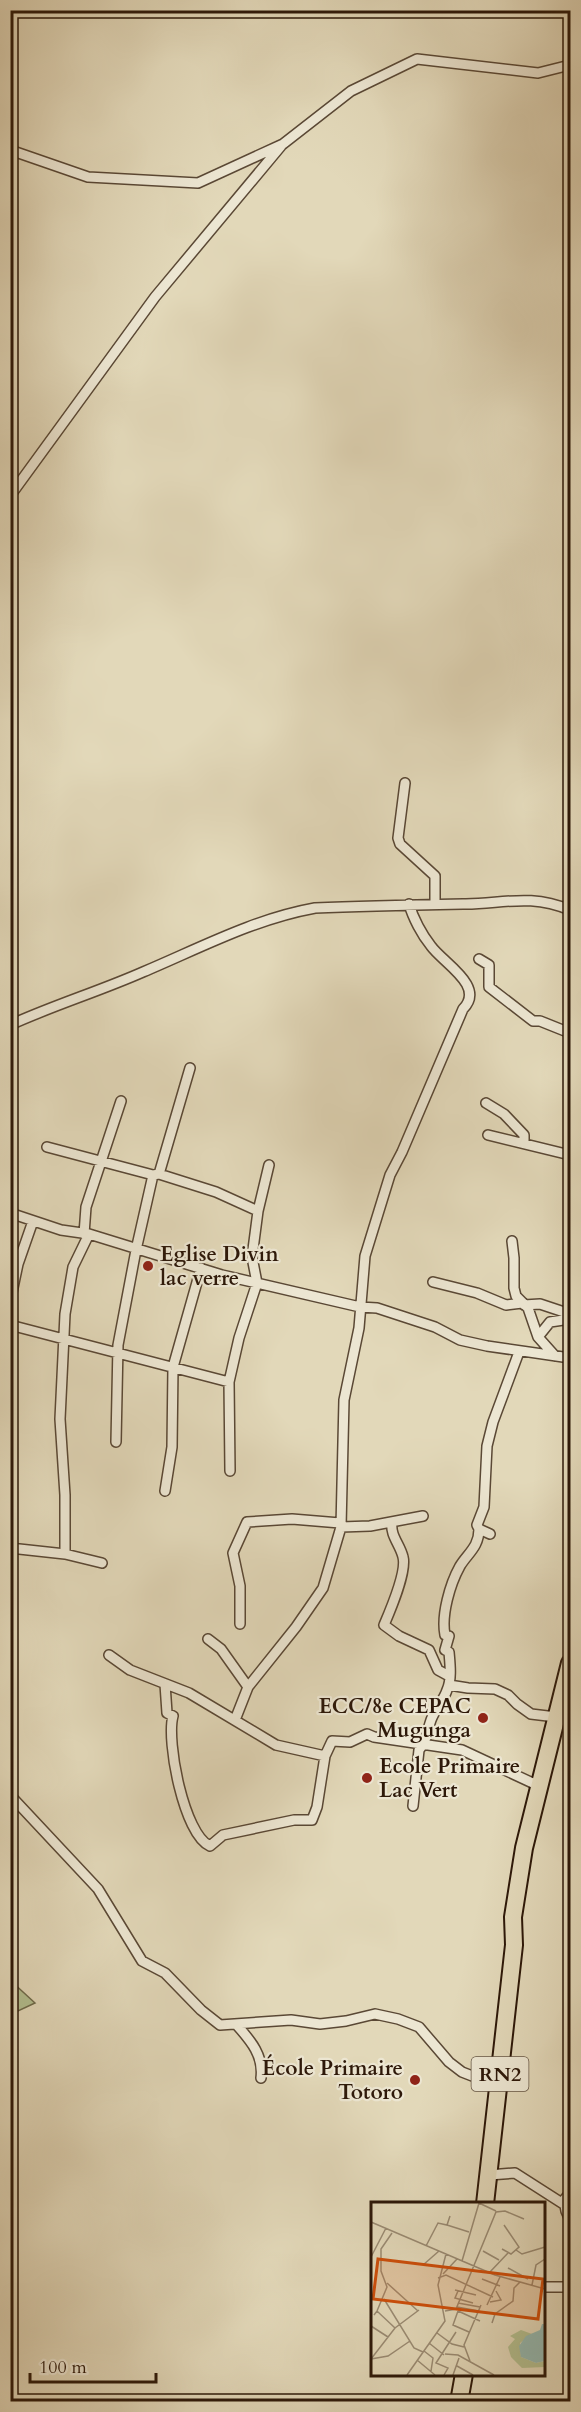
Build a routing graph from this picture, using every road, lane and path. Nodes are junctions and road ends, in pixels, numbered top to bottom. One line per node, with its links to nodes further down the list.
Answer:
1 (570, 65): 2 (street)
2 (283, 144): 3 (street); 5 (street)
3 (14, 152): 4 (street)
4 (10, 162)
5 (10, 496)
6 (405, 783): 8 (street)
7 (409, 904): 8 (street); 11 (street); 34 (street)
8 (435, 904): 9 (street)
9 (570, 910)
10 (479, 959): 12 (street)
11 (10, 1025)
12 (570, 1033)
13 (190, 1068): 22 (street)
14 (121, 1101): 20 (street)
15 (486, 1103): 17 (street)
16 (488, 1135): 17 (street)
17 (524, 1143): 19 (street)
18 (47, 1147): 20 (street)
19 (570, 1155)
20 (100, 1161): 22 (street); 26 (street)
21 (269, 1166): 23 (street)
22 (156, 1175): 23 (street); 28 (street)
23 (258, 1211): 31 (street)
24 (10, 1213): 25 (street)
25 (33, 1221): 26 (street); 32 (street)
26 (87, 1234): 28 (street); 38 (street)
27 (512, 1241): 33 (street)
28 (136, 1250): 29 (street); 40 (street)
29 (201, 1268): 31 (street); 44 (street)
30 (433, 1282): 33 (street)
31 (257, 1283): 34 (street); 45 (street)
32 (10, 1302)
33 (523, 1304): 35 (street); 39 (street)
34 (360, 1307): 41 (street); 51 (street)
35 (570, 1314)
36 (570, 1319): 39 (street)
37 (10, 1325): 38 (street)
38 (64, 1337): 40 (street); 55 (street)
39 (538, 1337): 42 (street)
40 (117, 1352): 44 (street); 46 (street)
41 (519, 1352): 42 (street); 52 (street)
42 (555, 1356): 43 (street)
43 (570, 1358)
44 (173, 1367): 45 (street); 48 (street)
45 (229, 1382): 47 (street)
46 (116, 1442)
47 (230, 1471)
48 (165, 1491)
49 (423, 1516): 50 (street)
50 (392, 1522): 51 (street); 61 (street)
51 (340, 1525): 57 (street); 63 (street)
52 (479, 1529): 53 (street); 61 (street)
53 (490, 1534)
54 (10, 1548): 55 (street)
55 (65, 1554): 56 (street)
56 (102, 1563)
57 (240, 1624)
58 (208, 1639): 63 (street)
59 (109, 1655): 62 (street)
60 (570, 1663): 64 (highway, RN2)
61 (449, 1680): 64 (street); 66 (street)
62 (165, 1683): 65 (street); 67 (street)
63 (248, 1687): 65 (street)
64 (556, 1717): 68 (highway, RN2)
65 (235, 1720): 67 (street)
66 (425, 1744): 67 (street); 68 (street); 70 (street)
67 (325, 1756)
68 (539, 1786): 73 (highway, RN2)
69 (10, 1795): 71 (street)
70 (413, 1806)
71 (236, 2024): 72 (street); 73 (street)
72 (261, 2078)
73 (498, 2086): 74 (highway, RN2)
74 (489, 2175): 76 (highway, RN2); 77 (street)
75 (570, 2193): 77 (street)
76 (485, 2202)
77 (565, 2205): 78 (street)
78 (570, 2220)
79 (545, 2287): 80 (street)
80 (570, 2287)
81 (464, 2376): 82 (highway)
82 (459, 2402)

